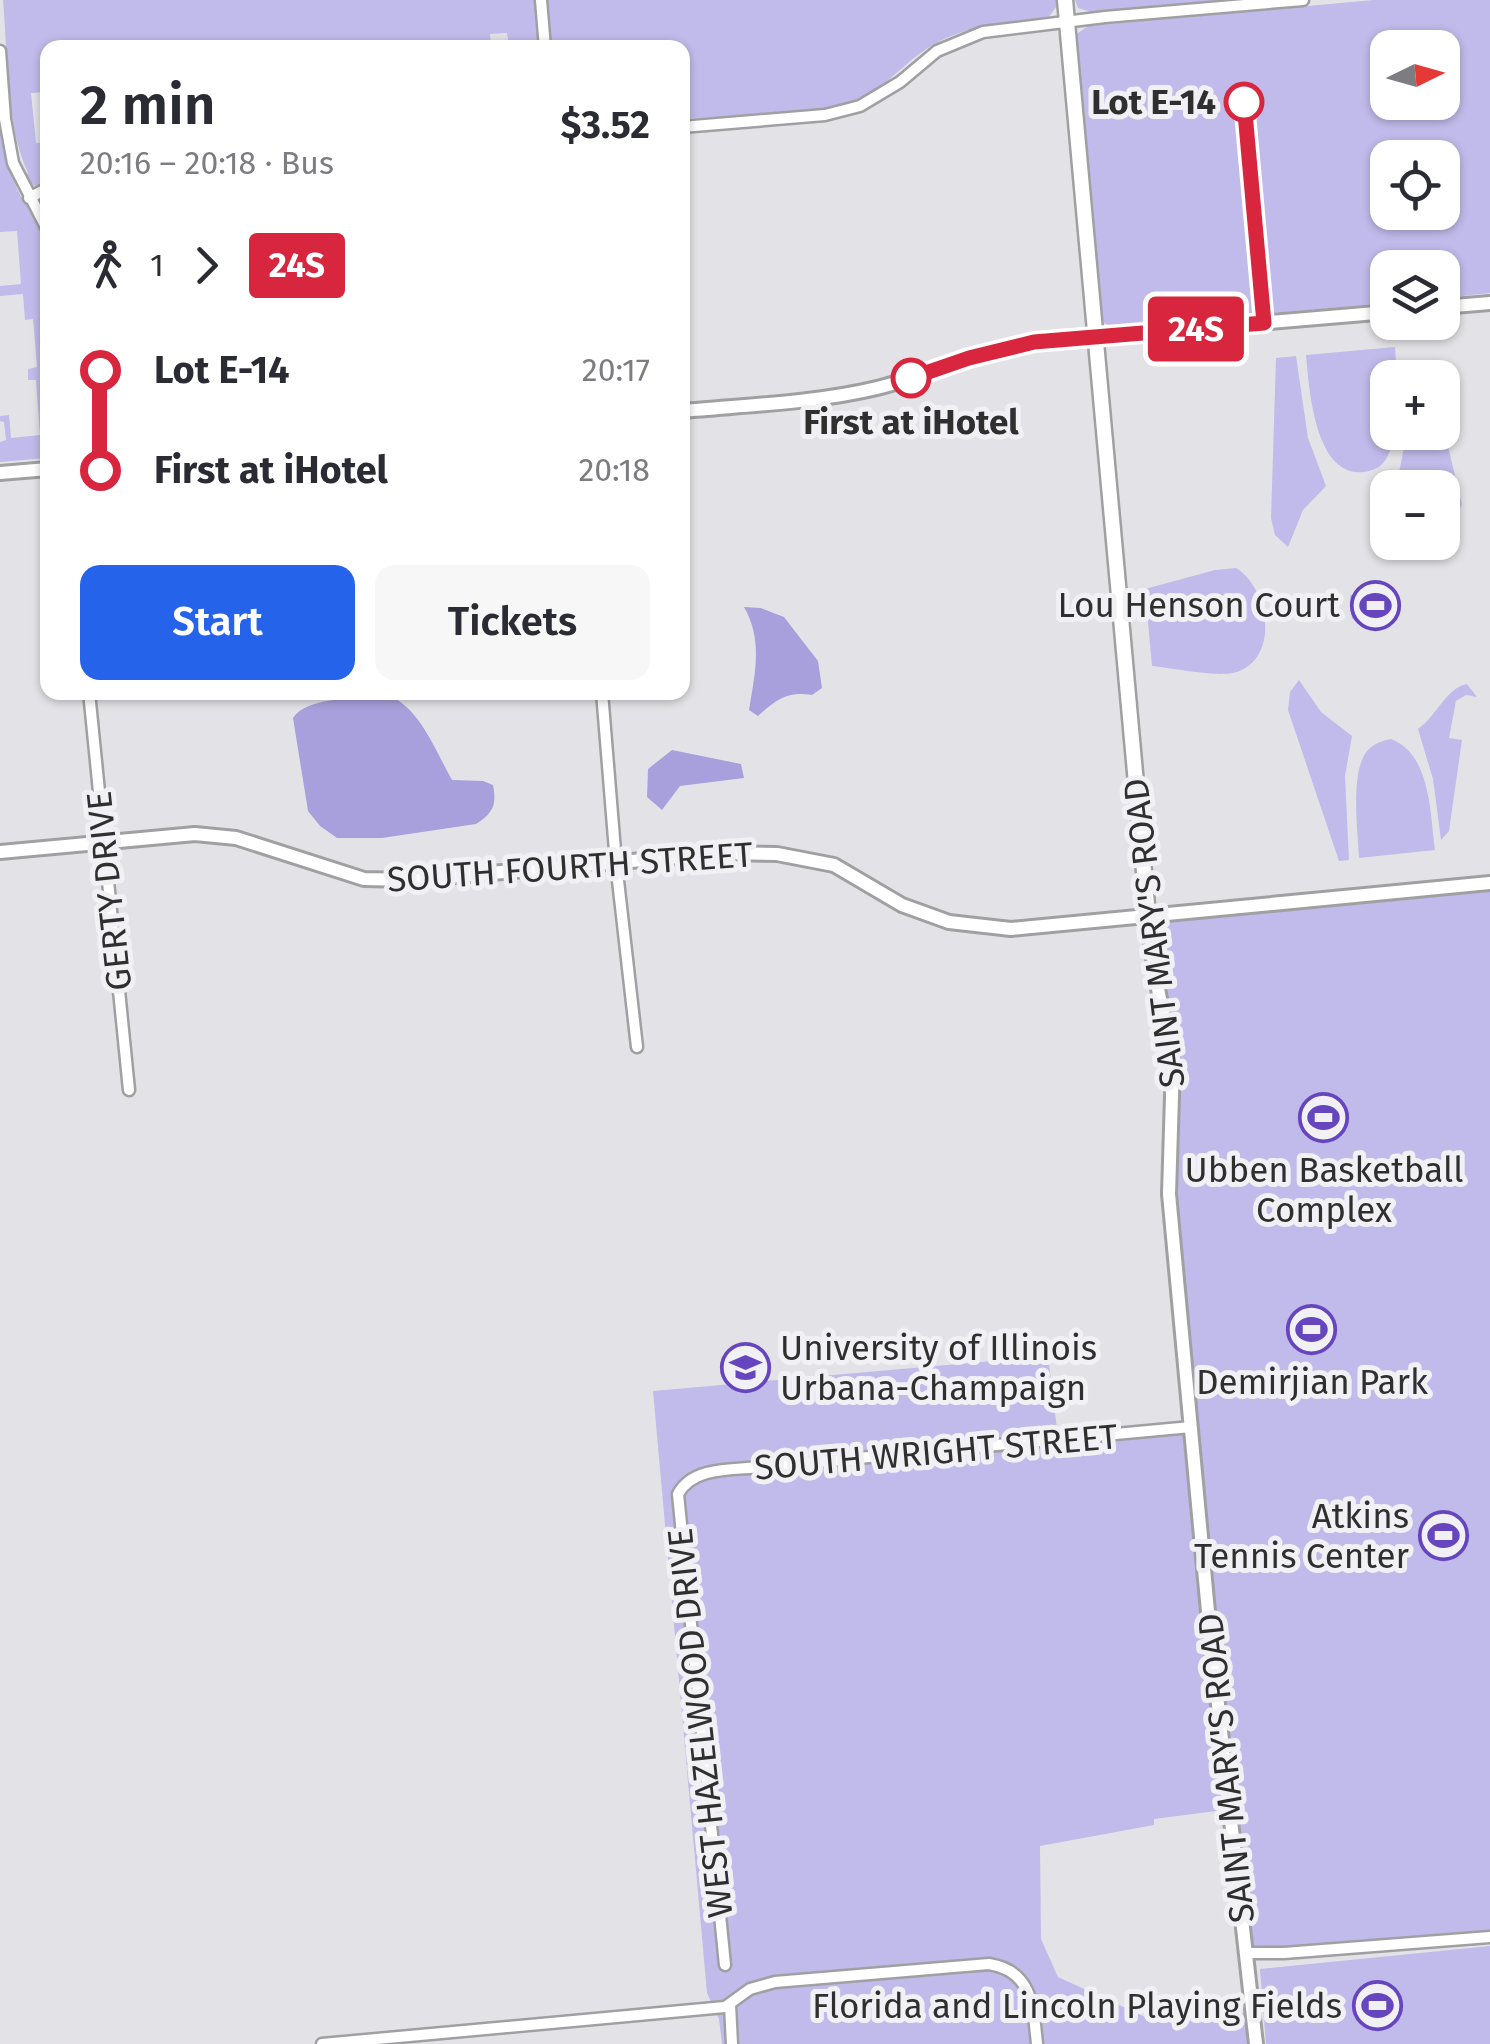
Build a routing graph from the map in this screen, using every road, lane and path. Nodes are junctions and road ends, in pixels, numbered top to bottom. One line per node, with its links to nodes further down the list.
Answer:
1 (541, 0): 5 (street)
2 (1064, 0): 4 (main road, SAINT MARY'S ROAD)
3 (1303, 0): 4 (street)
4 (1066, 21): 8 (street); 15 (main road, SAINT MARY'S ROAD)
5 (544, 40)
6 (0, 50): 7 (street)
7 (2, 106): 10 (street)
8 (690, 125)
9 (40, 192): 10 (street)
10 (29, 198): 11 (street)
11 (40, 218)
12 (1490, 303): 13 (street)
13 (1460, 306)
14 (1370, 313): 15 (street)
15 (1096, 336): 16 (street); 25 (main road, SAINT MARY'S ROAD)
16 (690, 409)
17 (40, 470): 18 (street)
18 (0, 473)
19 (90, 700): 21 (street, GERTY DRIVE)
20 (603, 700): 23 (street)
21 (102, 842): 22 (street, SOUTH FOURTH STREET); 23 (street, SOUTH FOURTH STREET); 27 (street, GERTY DRIVE)
22 (0, 852)
23 (616, 863): 25 (street, SOUTH FOURTH STREET); 26 (street)
24 (1490, 883): 25 (street, SOUTH FOURTH STREET)
25 (1148, 916): 28 (street, SAINT MARY'S ROAD)
26 (637, 1047)
27 (129, 1090)
28 (1190, 1427): 29 (street, SOUTH WRIGHT STREET); 31 (street, SAINT MARY'S ROAD)
29 (684, 1483): 32 (street, WEST HAZELWOOD DRIVE)
30 (1490, 1937): 31 (street)
31 (1248, 1953): 37 (street, SAINT MARY'S ROAD)
32 (725, 1965)
33 (730, 2005): 34 (street); 35 (street); 36 (street)
34 (322, 2044)
35 (732, 2044)
36 (1037, 2044)
37 (1256, 2044)

